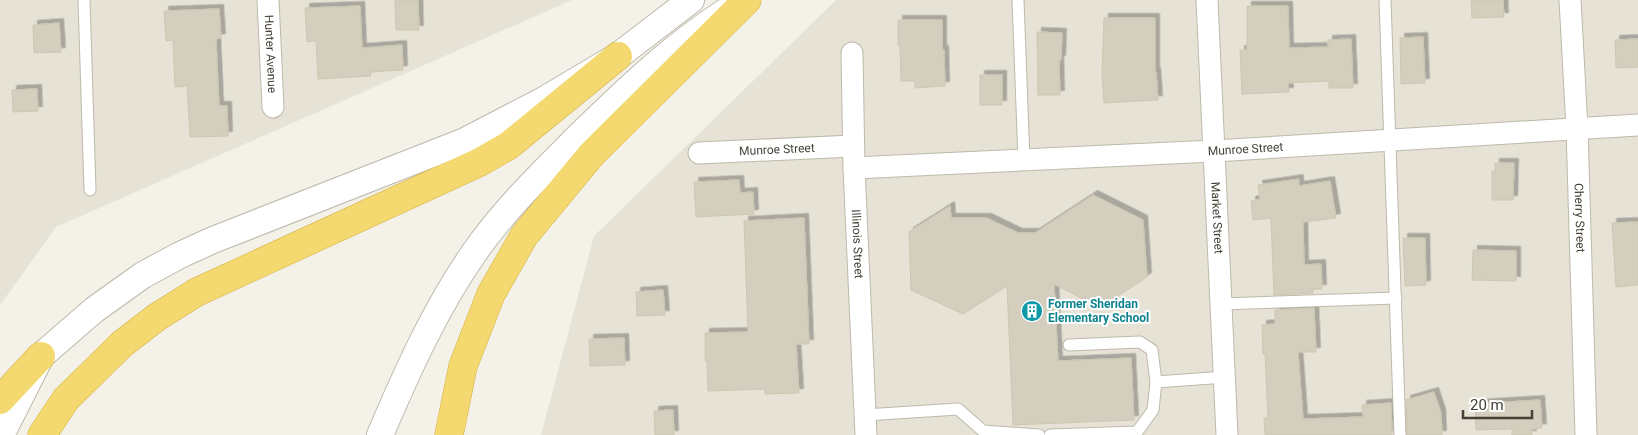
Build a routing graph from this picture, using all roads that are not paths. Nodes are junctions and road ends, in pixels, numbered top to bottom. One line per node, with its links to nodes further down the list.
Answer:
1 (84, 0): 21 (lane)
2 (268, 0): 12 (street, Hunter Avenue)
3 (691, 0): 11 (street)
4 (742, 0): 32 (street)
5 (747, 0): 33 (highway)
6 (1018, 0): 19 (lane)
7 (1207, 0): 17 (street, Market Street)
8 (1385, 0): 15 (lane)
9 (1570, 0): 14 (street, Cherry Street)
10 (852, 53): 16 (street, Illinois Street)
11 (618, 56): 25 (street); 31 (highway)
12 (273, 107)
13 (1638, 125): 14 (street, Munroe Street)
14 (1577, 128): 15 (street, Munroe Street); 38 (street, Cherry Street)
15 (1391, 140): 17 (street, Munroe Street); 22 (lane)
16 (854, 146): 18 (street, Munroe Street); 20 (street, Illinois Street)
17 (1214, 151): 19 (street, Munroe Street); 23 (street, Market Street)
18 (700, 153)
19 (1024, 160): 20 (street, Munroe Street)
20 (854, 168): 29 (street, Illinois Street)
21 (90, 190)
22 (1396, 298): 23 (lane); 37 (lane)
23 (1221, 304): 26 (street, Market Street)
24 (1069, 345): 27 (lane)
25 (41, 356): 28 (highway); 30 (street)
26 (1224, 377): 27 (lane); 36 (street, Market Street)
27 (1156, 382): 35 (lane)
28 (0, 400)
29 (866, 425): 34 (lane)
30 (1, 435)
31 (42, 435)
32 (380, 435)
33 (449, 435)
34 (1038, 435)
35 (1050, 435)
36 (1227, 435)
37 (1400, 435)
38 (1586, 435)

